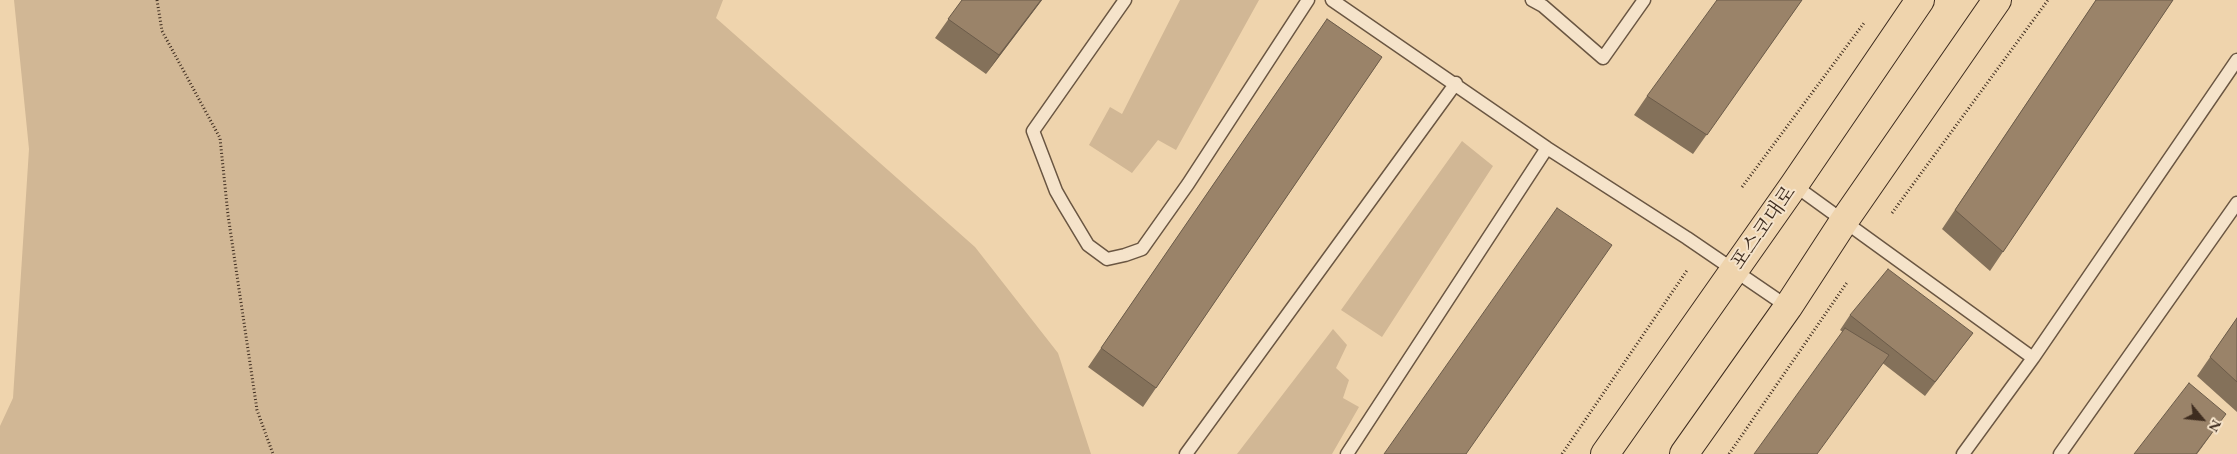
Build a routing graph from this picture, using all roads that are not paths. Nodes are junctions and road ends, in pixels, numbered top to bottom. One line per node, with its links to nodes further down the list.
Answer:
1 (1125, 0): 2 (lane)
2 (1308, 0)
3 (1332, 0): 10 (lane)
4 (1532, 0): 8 (lane)
5 (1644, 0): 8 (lane)
6 (1920, 0): 12 (main road, 포스코대로)
7 (1997, 0): 14 (main road)
8 (1545, 3)
9 (2237, 60): 17 (lane)
10 (1456, 84): 11 (lane); 18 (lane)
11 (1547, 148): 15 (lane); 19 (lane)
12 (1794, 185): 14 (lane); 15 (main road, 포스코대로)
13 (2237, 203): 23 (lane)
14 (1844, 221): 16 (main road); 17 (lane)
15 (1734, 270): 16 (lane); 20 (main road, 포스코대로)
16 (1788, 307): 21 (main road)
17 (2033, 358): 22 (lane)
18 (1186, 454)
19 (1347, 454)
20 (1606, 454)
21 (1684, 454)
22 (1963, 454)
23 (2060, 454)

